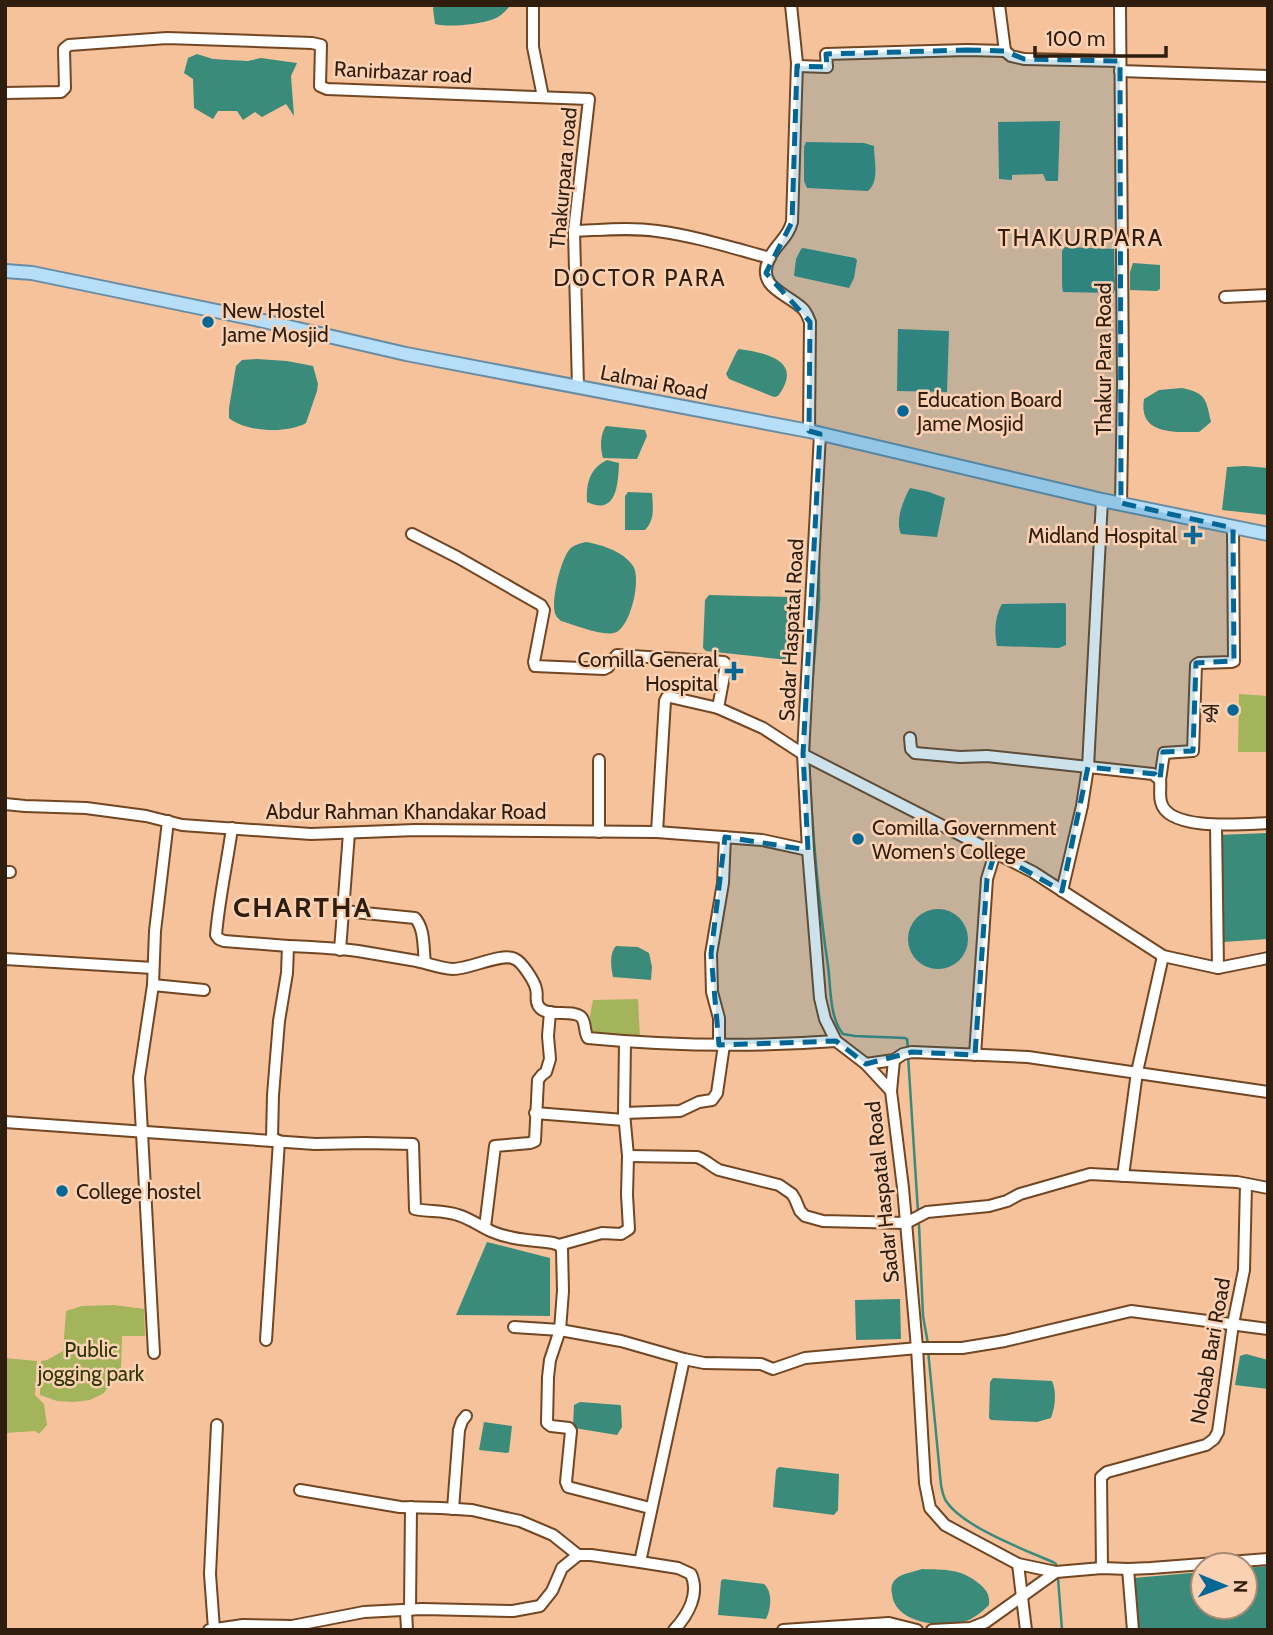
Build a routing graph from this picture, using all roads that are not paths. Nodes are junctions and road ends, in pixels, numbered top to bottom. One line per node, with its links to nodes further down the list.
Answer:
1 (533, 5): 10 (street)
2 (791, 5): 6 (street)
3 (999, 5): 5 (street)
4 (1120, 5): 7 (street, Thakur Para Road)
5 (1005, 51): 6 (street); 7 (street)
6 (797, 66): 13 (street)
7 (1120, 66): 8 (street); 22 (street, Thakur Para Road)
8 (1268, 76)
9 (5, 93): 10 (street, Ranirbazar road)
10 (542, 97): 11 (street, Ranirbazar road)
11 (589, 99): 12 (street, Thakurpara road)
12 (574, 231): 13 (street); 19 (street, Thakurpara road)
13 (769, 258): 20 (street, Sadar Haspatal Road)
14 (5, 262): 16 (main road, Lalmai Road)
15 (5, 271): 16 (main road, Lalmai Road)
16 (32, 273): 19 (main road, Lalmai Road)
17 (1268, 295): 18 (street)
18 (1225, 298)
19 (578, 387): 20 (main road, Lalmai Road)
20 (814, 433): 21 (main road, Lalmai Road); 28 (street, Sadar Haspatal Road)
21 (1102, 500): 22 (main road, Lalmai Road); 30 (street)
22 (1121, 503): 23 (main road, Lalmai Road)
23 (1233, 528): 25 (main road, Lalmai Road); 31 (street)
24 (412, 534): 26 (street)
25 (1268, 534)
26 (719, 708): 28 (street); 38 (street)
27 (910, 738): 30 (street)
28 (808, 756): 41 (street, Sadar Haspatal Road); 42 (street)
29 (598, 760): 37 (street)
30 (1088, 767): 31 (street); 43 (street)
31 (1160, 780): 35 (street)
32 (5, 804): 33 (street, Abdur Rahman Khandakar Road)
33 (168, 821): 36 (street, Abdur Rahman Khandakar Road); 51 (street)
34 (1268, 823): 35 (street)
35 (1216, 825): 52 (street)
36 (232, 828): 39 (street, Abdur Rahman Khandakar Road); 45 (street)
37 (599, 832): 38 (street, Abdur Rahman Khandakar Road); 39 (street, Abdur Rahman Khandakar Road)
38 (657, 832): 40 (street, Abdur Rahman Khandakar Road)
39 (349, 833): 44 (street)
40 (725, 837): 41 (street, Abdur Rahman Khandakar Road); 58 (street)
41 (808, 850): 56 (street, Sadar Haspatal Road)
42 (995, 853): 43 (street); 60 (street)
43 (1062, 891): 47 (street)
44 (344, 911): 46 (street); 50 (street)
45 (288, 946): 46 (street); 69 (street)
46 (340, 950): 50 (street)
47 (1163, 956): 52 (street); 62 (street)
48 (1268, 958): 52 (street)
49 (5, 960): 51 (street)
50 (425, 962): 55 (street)
51 (153, 968): 53 (street)
52 (1218, 968)
53 (153, 985): 54 (street); 68 (street)
54 (204, 989)
55 (550, 1012): 57 (street); 65 (street)
56 (836, 1041): 58 (street); 61 (street, Sadar Haspatal Road)
57 (625, 1042): 58 (street); 66 (street)
58 (722, 1045): 66 (street)
59 (903, 1055): 60 (street); 61 (street); 63 (street)
60 (975, 1055): 62 (street)
61 (866, 1064): 63 (street, Sadar Haspatal Road)
62 (1137, 1072): 64 (street); 71 (street)
63 (891, 1091): 74 (street, Sadar Haspatal Road)
64 (1268, 1092)
65 (536, 1114): 66 (street); 75 (street)
66 (624, 1117): 70 (street)
67 (5, 1122): 68 (street)
68 (142, 1130): 69 (street); 83 (street)
69 (279, 1141): 75 (street); 81 (street)
70 (628, 1156): 74 (street); 76 (street)
71 (1123, 1176): 72 (street); 74 (street)
72 (1246, 1184): 73 (street); 77 (street, Nobab Bari Road)
73 (1268, 1188)
74 (906, 1223): 82 (street, Sadar Haspatal Road)
75 (485, 1227): 76 (street)
76 (559, 1245): 80 (street)
77 (1233, 1324): 79 (street); 82 (street); 95 (street, Nobab Bari Road)
78 (514, 1327): 80 (street)
79 (1268, 1329)
80 (560, 1331): 84 (street); 89 (street)
81 (267, 1340)
82 (918, 1348): 84 (street); 94 (street, Sadar Haspatal Road)
83 (154, 1353)
84 (684, 1359): 89 (street)
85 (466, 1416): 90 (street)
86 (217, 1425): 101 (street)
87 (300, 1490): 88 (street)
88 (411, 1507): 90 (street); 99 (street)
89 (650, 1508): 93 (street)
90 (453, 1509): 91 (street)
91 (578, 1555): 93 (street); 99 (street)
92 (1268, 1559): 96 (street)
93 (640, 1562): 103 (street)
94 (1018, 1564): 97 (street, Sadar Haspatal Road); 98 (street)
95 (1102, 1567): 96 (street); 97 (street)
96 (1128, 1569): 108 (street)
97 (1056, 1572): 98 (street)
98 (1023, 1595): 106 (street); 107 (street)
99 (408, 1610): 100 (street); 102 (street)
100 (329, 1624): 101 (street)
101 (211, 1629)
102 (407, 1630)
103 (674, 1630)
104 (783, 1630): 105 (street)
105 (917, 1630)
106 (932, 1630)
107 (1026, 1630)
108 (1133, 1630)

